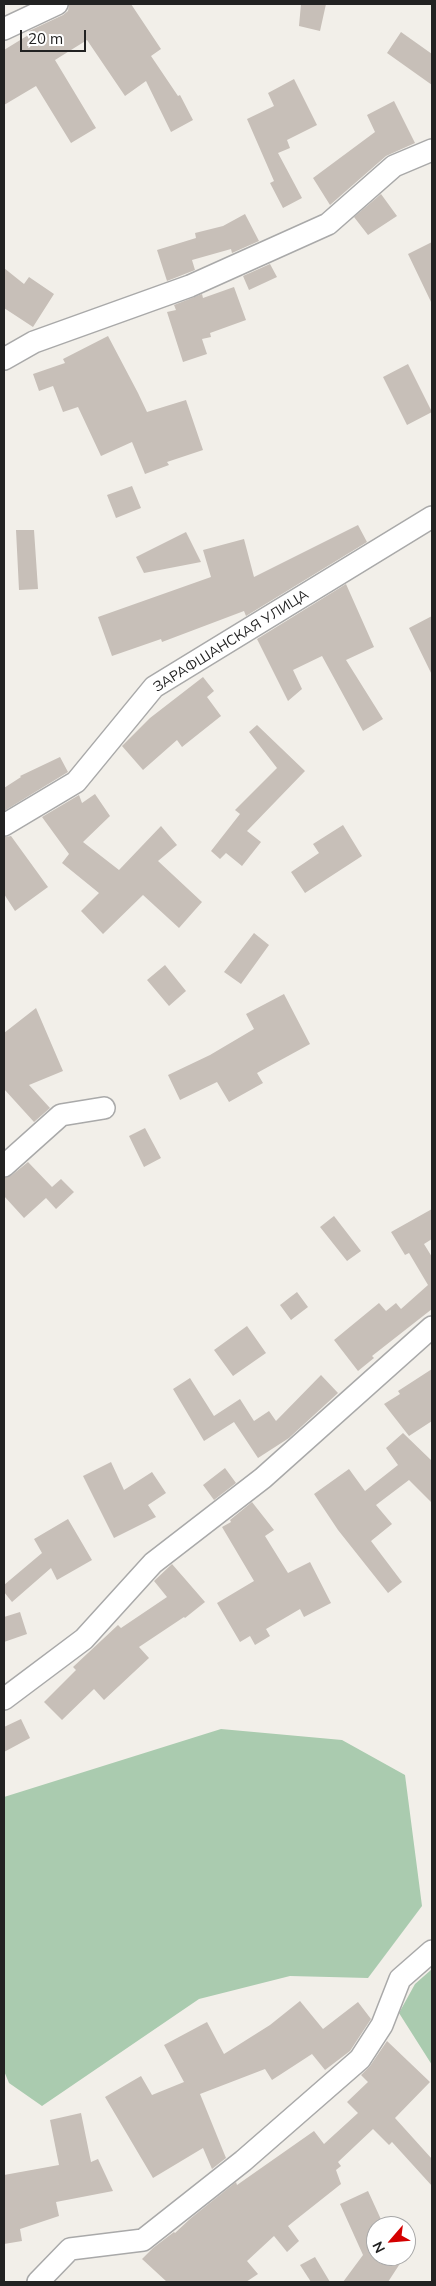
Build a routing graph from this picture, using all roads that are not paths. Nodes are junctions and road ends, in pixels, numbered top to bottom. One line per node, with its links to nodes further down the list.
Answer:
1 (57, 4): 2 (street)
2 (4, 29)
3 (432, 150): 4 (street)
4 (4, 359)
5 (432, 517): 6 (street, ЗАРАФШАНСКАЯ УЛИЦА)
6 (4, 825)
7 (104, 1108): 8 (street)
8 (4, 1166)
9 (432, 1327): 10 (street)
10 (4, 1699)
11 (432, 1951): 12 (street)
12 (38, 2282)

